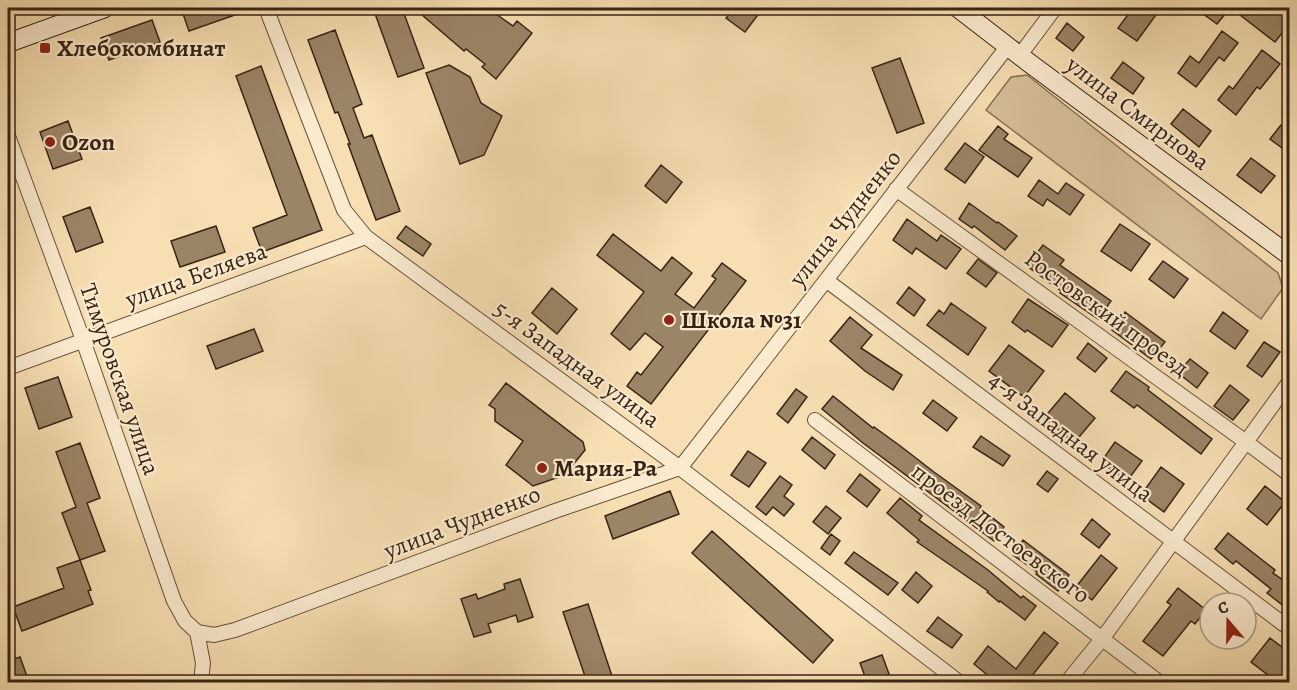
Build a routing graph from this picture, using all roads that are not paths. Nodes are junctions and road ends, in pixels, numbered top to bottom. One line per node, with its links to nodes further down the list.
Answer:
1 (105, 8): 5 (street)
2 (266, 8): 9 (street, 5-я Западная улица)
3 (958, 8): 6 (street, улица Смирнова)
4 (1055, 8): 6 (street, улица Чудненко)
5 (8, 43)
6 (1014, 50): 8 (street, улица Чудненко); 10 (street, улица Смирнова)
7 (8, 136): 12 (street, Тимуровская улица)
8 (896, 189): 11 (street, улица Чудненко); 16 (street, Ростовский проезд)
9 (366, 237): 12 (street, улица Беляева); 17 (street, 5-я Западная улица)
10 (1290, 256)
11 (826, 280): 17 (street, улица Чудненко); 19 (street, 4-я Западная улица)
12 (83, 340): 13 (street, улица Беляева); 21 (street, Тимуровская улица)
13 (8, 368)
14 (1290, 381): 16 (street)
15 (815, 420): 22 (street, проезд Достоевского)
16 (1246, 442): 18 (street, Ростовский проезд); 19 (street)
17 (680, 468): 21 (street, улица Чудненко); 24 (street, 5-я Западная улица)
18 (1290, 475)
19 (1173, 541): 20 (street, 4-я Западная улица); 22 (street)
20 (1290, 629)
21 (197, 632): 23 (street)
22 (1102, 639): 25 (street); 26 (street, проезд Достоевского)
23 (201, 682)
24 (959, 682)
25 (1066, 682)
26 (1159, 682)

